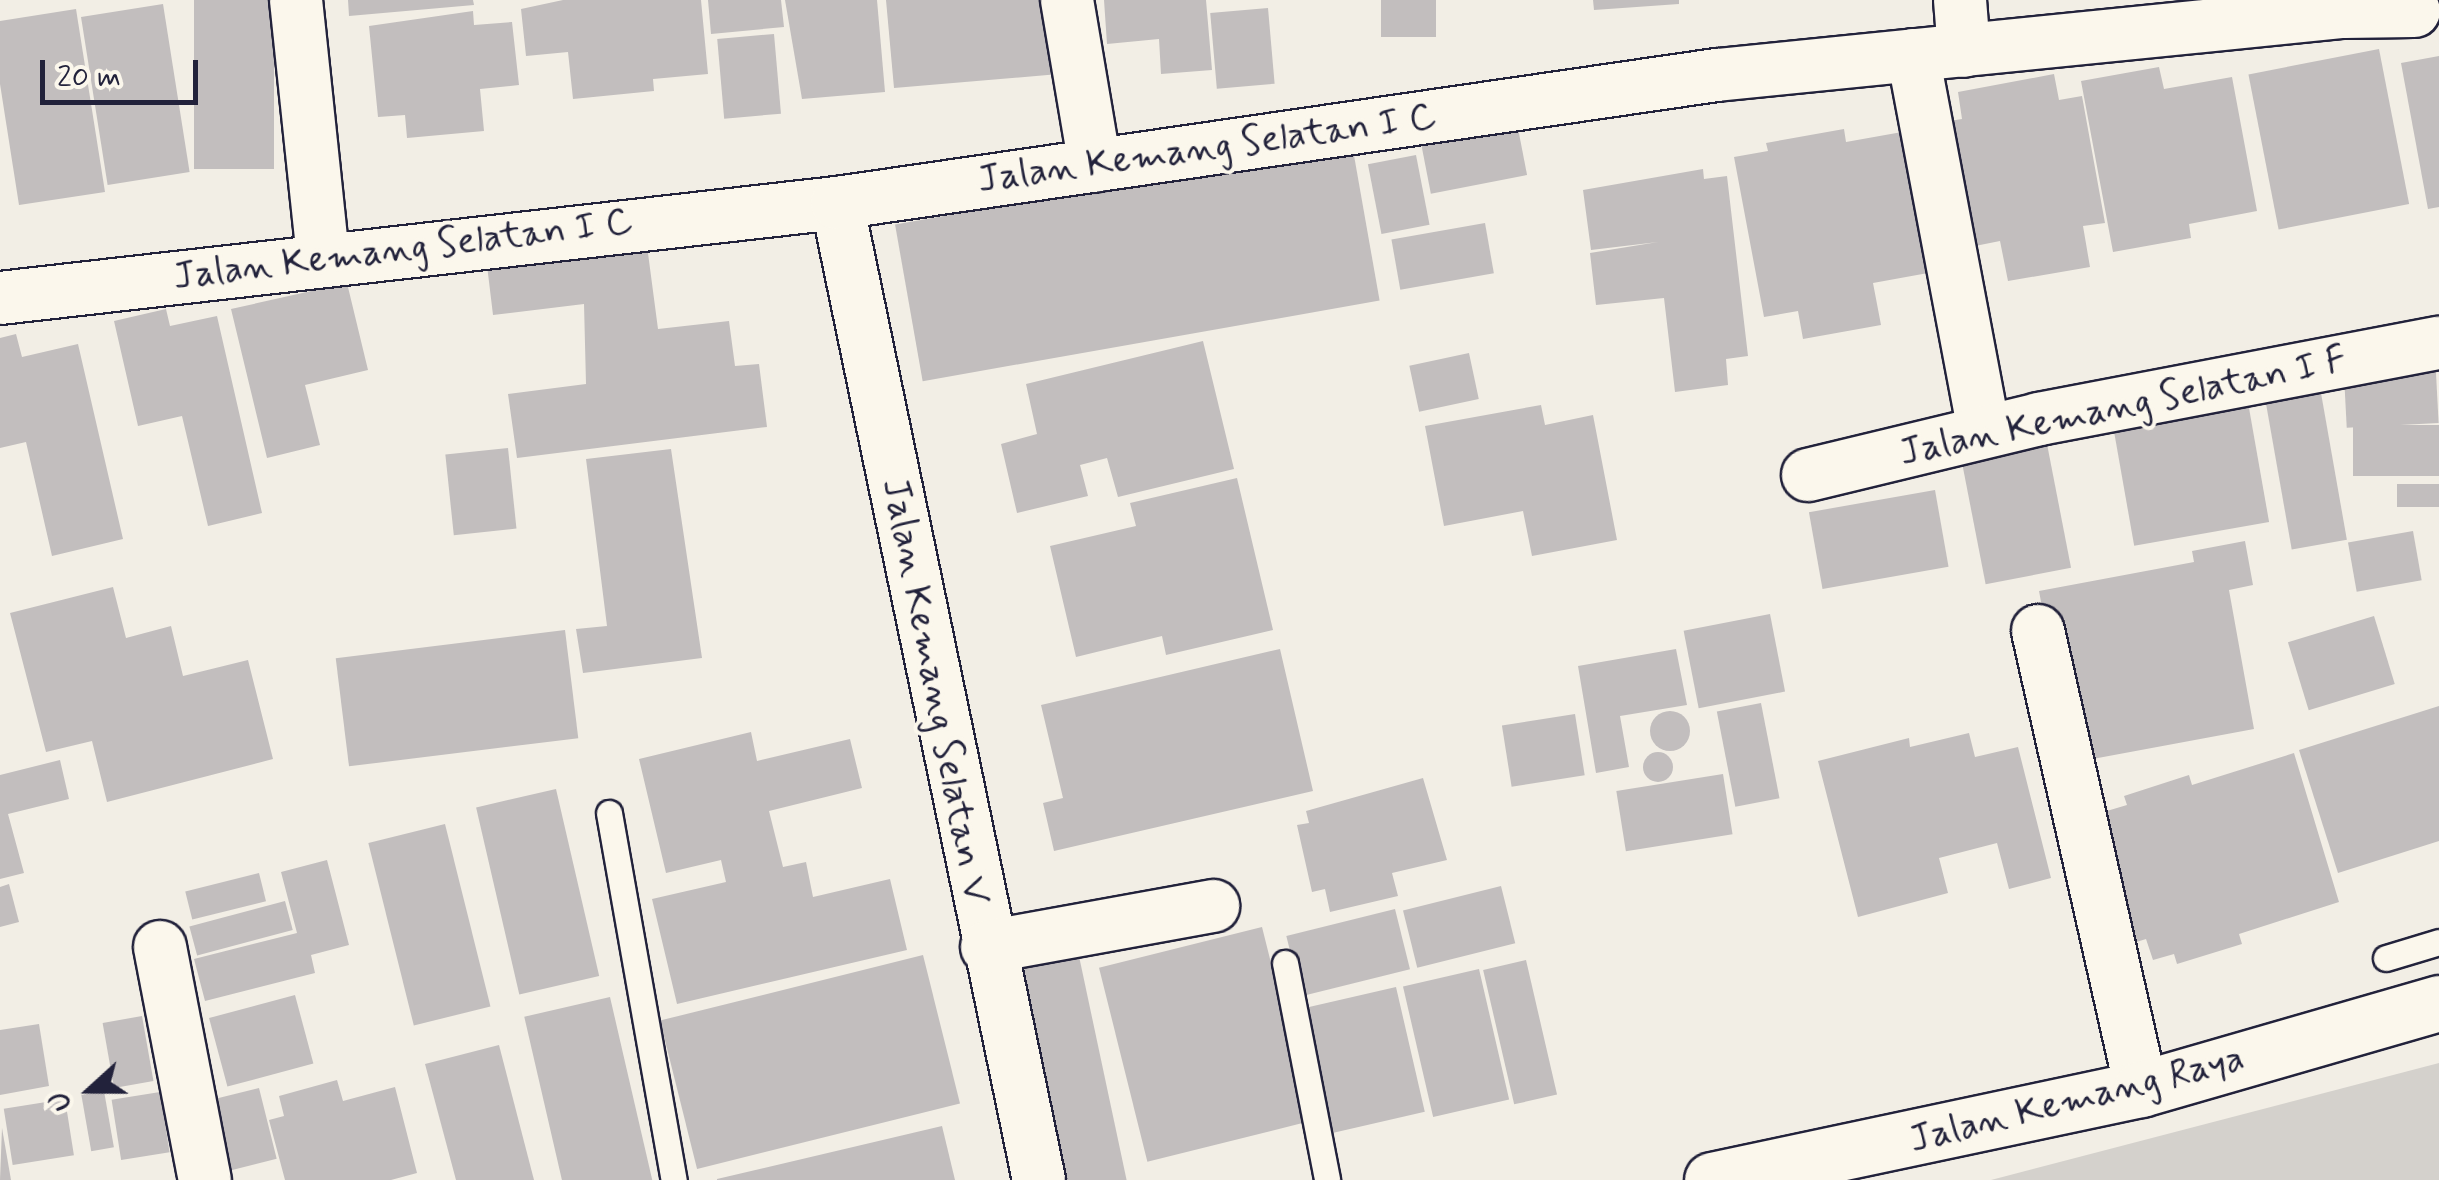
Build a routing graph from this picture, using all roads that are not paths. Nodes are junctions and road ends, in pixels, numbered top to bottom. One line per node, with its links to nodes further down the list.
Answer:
1 (296, 0): 8 (street)
2 (1067, 0): 6 (street)
3 (2414, 11): 4 (street, Jalan Kemang Selatan I C)
4 (1962, 25): 5 (street, Jalan Kemang Selatan I C)
5 (1913, 55): 6 (street, Jalan Kemang Selatan I C); 11 (street)
6 (1095, 166): 7 (street, Jalan Kemang Selatan I C)
7 (837, 203): 8 (street, Jalan Kemang Selatan I C); 18 (street, Jalan Kemang Selatan V)
8 (323, 258): 9 (street, Jalan Kemang Selatan I C)
9 (0, 298)
10 (2439, 342): 11 (street, Jalan Kemang Selatan I F)
11 (1984, 431): 12 (street, Jalan Kemang Selatan I F)
12 (1808, 475)
13 (2038, 630): 22 (street)
14 (608, 813): 26 (lane)
15 (1213, 906): 18 (street)
16 (2439, 942): 19 (lane)
17 (160, 947): 25 (street)
18 (987, 947): 27 (street, Jalan Kemang Selatan V)
19 (2386, 958)
20 (1286, 964): 28 (lane)
21 (2439, 1003): 22 (street, Jalan Kemang Raya)
22 (2142, 1089): 23 (street, Jalan Kemang Raya)
23 (1919, 1160): 24 (street, Jalan Kemang Raya)
24 (1806, 1171): 29 (street, Jalan Kemang Raya)
25 (206, 1180)
26 (674, 1180)
27 (1039, 1180)
28 (1326, 1180)
29 (1712, 1180)

